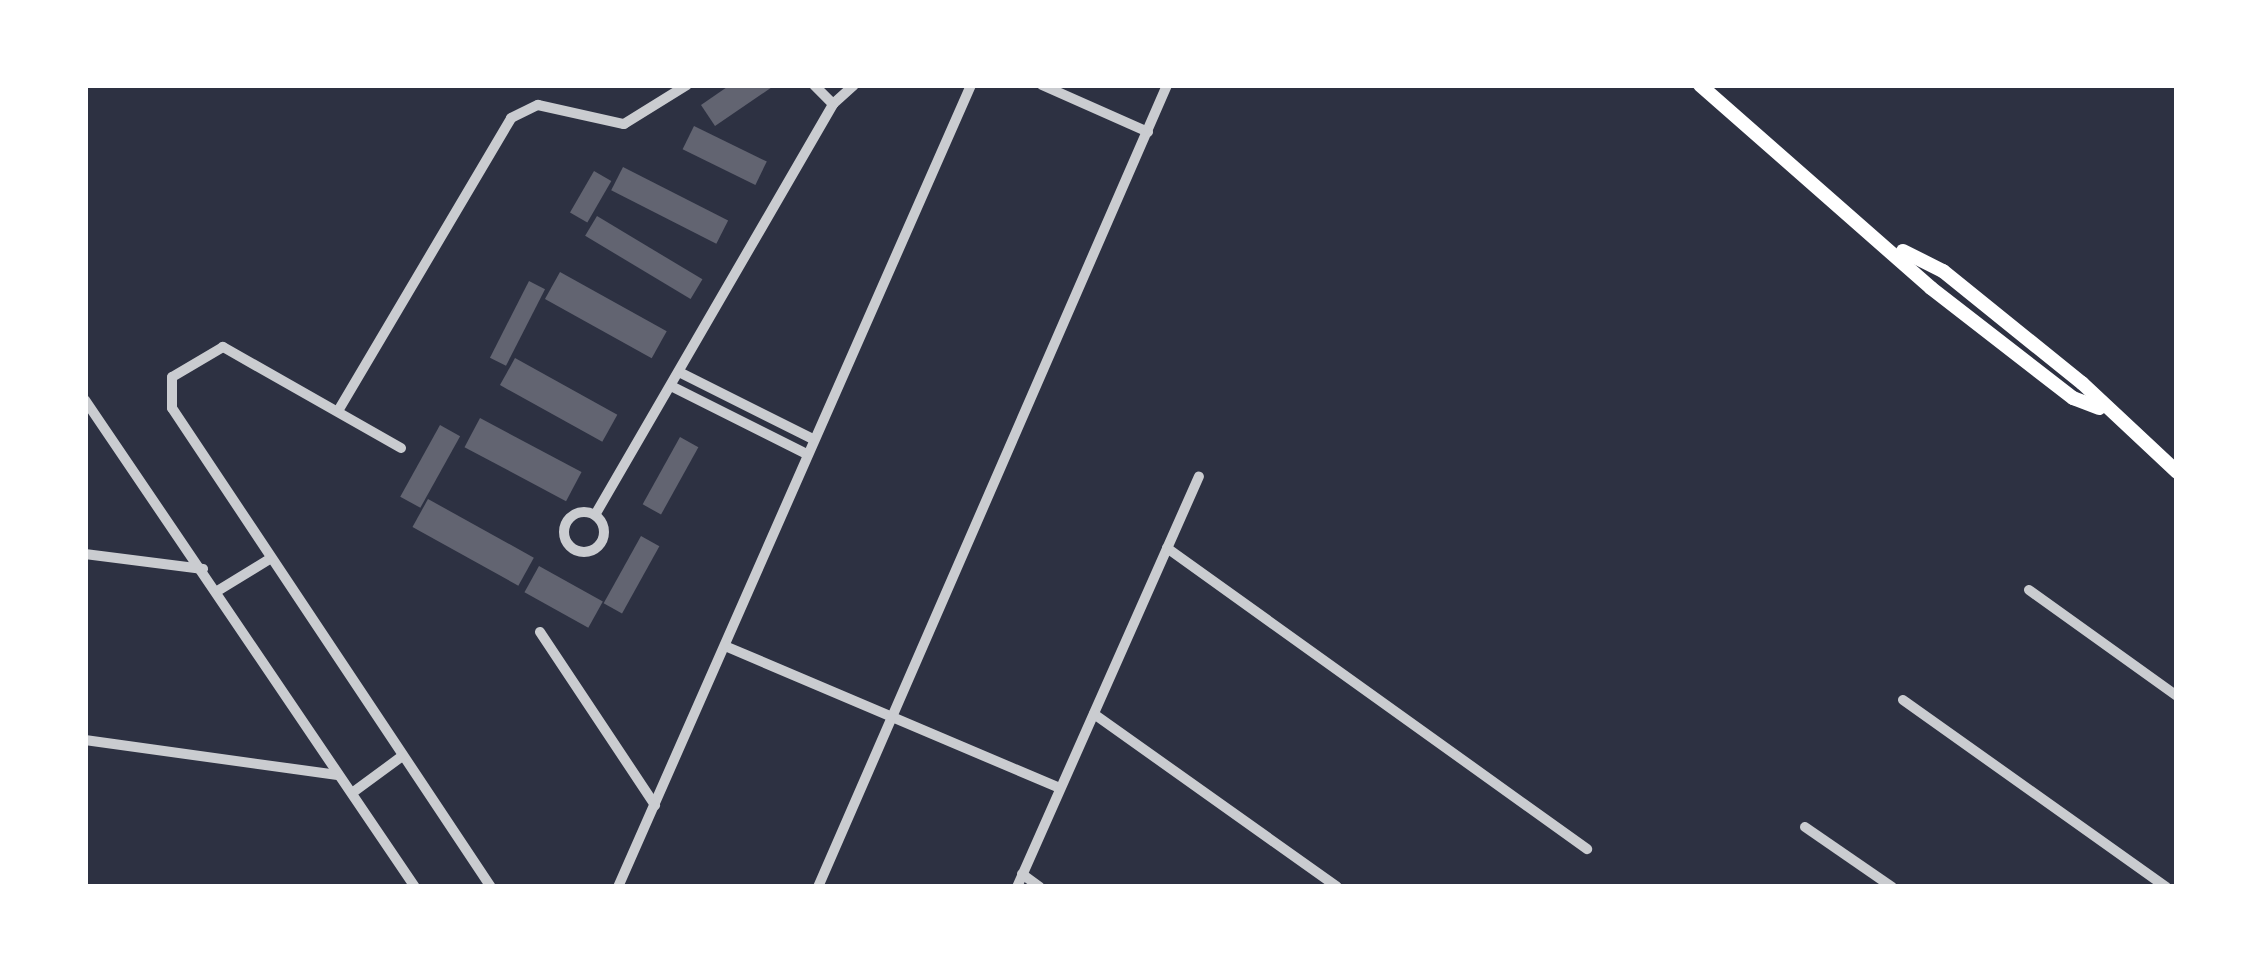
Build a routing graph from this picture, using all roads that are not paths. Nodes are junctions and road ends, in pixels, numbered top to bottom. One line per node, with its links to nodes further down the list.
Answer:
1 (687, 85): 13 (street)
2 (814, 85): 8 (street)
3 (970, 85): 14 (street)
4 (1042, 85): 9 (street)
5 (1167, 85): 9 (street)
6 (1700, 85): 17 (main road)
7 (854, 88): 8 (street)
8 (833, 104): 10 (street)
9 (1148, 132): 31 (street)
10 (681, 373): 11 (street); 14 (street)
11 (674, 387): 16 (street); 19 (street)
12 (85, 400): 23 (street)
13 (338, 411): 15 (street); 22 (street)
14 (814, 439): 16 (street)
15 (401, 448)
16 (807, 454): 27 (street)
17 (2177, 472)
18 (1199, 476): 20 (street)
19 (595, 515)
20 (1167, 548): 30 (street); 39 (street)
21 (85, 554): 23 (street)
22 (268, 560): 24 (street); 33 (street)
23 (203, 569): 24 (street)
24 (220, 590): 34 (street)
25 (2029, 590): 28 (street)
26 (540, 632): 37 (street)
27 (725, 646): 31 (street); 37 (street)
28 (2177, 696)
29 (1903, 700): 49 (street)
30 (1094, 714): 35 (street); 47 (street)
31 (891, 719): 35 (street); 44 (street)
32 (85, 740): 34 (street)
33 (401, 757): 36 (street); 42 (street)
34 (338, 775): 36 (street)
35 (1060, 788): 40 (street)
36 (352, 793): 41 (street)
37 (655, 806): 43 (street)
38 (1805, 826): 48 (street)
39 (1587, 849)
40 (1022, 874): 45 (street); 46 (street)
41 (414, 887)
42 (491, 887)
43 (618, 887)
44 (818, 887)
45 (1016, 887)
46 (1040, 887)
47 (1337, 887)
48 (1892, 887)
49 (2166, 887)

